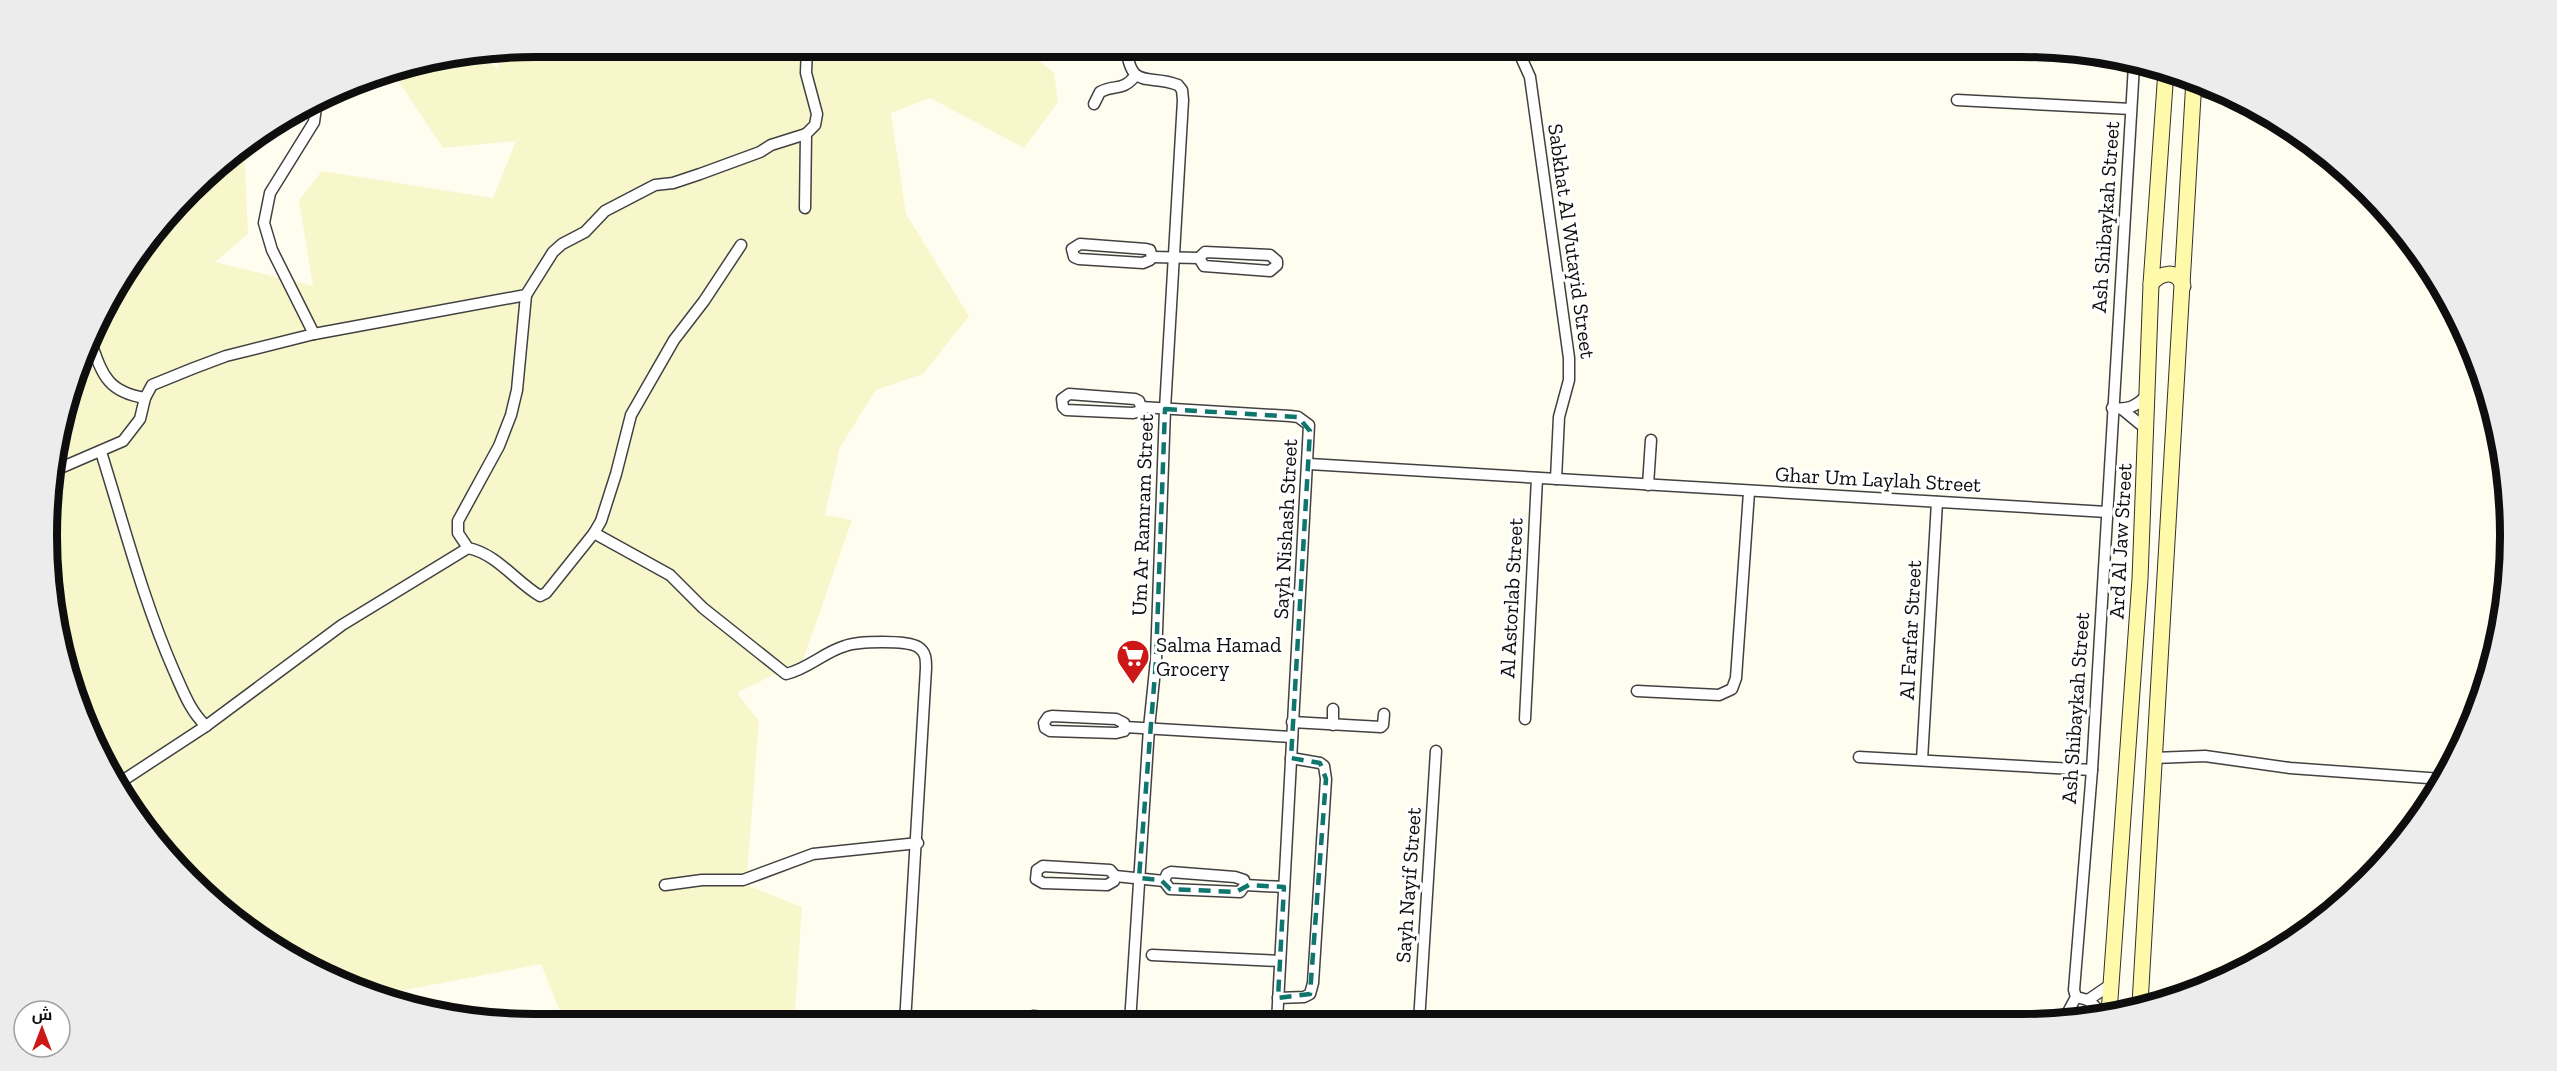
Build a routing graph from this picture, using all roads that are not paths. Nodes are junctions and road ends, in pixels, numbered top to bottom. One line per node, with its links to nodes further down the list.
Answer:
1 (807, 57): 12 (street)
2 (1127, 57): 5 (street)
3 (1521, 57): 34 (street, Sabkhat Al Wutayid Street)
4 (2134, 70): 10 (street, Ash Shibaykah Street)
5 (1135, 76): 9 (street); 16 (street, Um Ar Ramram Street)
6 (2165, 79): 18 (main road, Ard Al Jaw Street)
7 (2194, 89): 19 (main road)
8 (1958, 100): 10 (street)
9 (1094, 104)
10 (2131, 109): 27 (street, Ash Shibaykah Street)
11 (316, 111): 21 (street)
12 (806, 134): 13 (street); 20 (street)
13 (805, 208)
14 (741, 244): 39 (street)
15 (1152, 257): 15 (street); 16 (street)
16 (1175, 257): 17 (street); 26 (street, Um Ar Ramram Street)
17 (1199, 258): 17 (street)
18 (2151, 284): 19 (main road); 23 (main road, Ard Al Jaw Street)
19 (2183, 286): 42 (main road)
20 (526, 295): 21 (street); 40 (street)
21 (314, 334): 24 (street)
22 (94, 350): 24 (street)
23 (2147, 395): 27 (street); 28 (main road, Ard Al Jaw Street)
24 (145, 398): 30 (street)
25 (1141, 407): 25 (street, Sayh Nishash Street); 26 (street, Sayh Nishash Street)
26 (1165, 409): 31 (street, Sayh Nishash Street); 51 (street, Um Ar Ramram Street)
27 (2118, 409): 28 (street); 38 (street, Ash Shibaykah Street)
28 (2146, 429): 41 (main road, Ard Al Jaw Street)
29 (1651, 440): 35 (street)
30 (100, 452): 32 (street); 49 (street)
31 (1309, 464): 33 (street, Ghar Um Laylah Street); 47 (street, Sayh Nishash Street)
32 (62, 468)
33 (1537, 478): 34 (street, Ghar Um Laylah Street); 46 (street, Al Astorlab Street)
34 (1556, 479): 35 (street, Ghar Um Laylah Street)
35 (1648, 485): 36 (street, Ghar Um Laylah Street)
36 (1749, 492): 37 (street, Ghar Um Laylah Street); 43 (street)
37 (1937, 502): 38 (street, Ghar Um Laylah Street); 57 (street, Al Farfar Street)
38 (2107, 512): 58 (street, Ash Shibaykah Street)
39 (594, 532): 40 (street); 61 (street)
40 (468, 548): 49 (street)
41 (2140, 579): 42 (main road); 70 (main road, Ard Al Jaw Street)
42 (2164, 592): 56 (main road)
43 (1637, 691)
44 (1334, 709): 48 (street)
45 (1384, 714): 48 (street)
46 (1525, 719)
47 (1292, 722): 48 (street); 52 (street, Sayh Nishash Street)
48 (1333, 724)
49 (206, 726): 60 (street)
50 (1125, 727): 50 (street); 51 (street)
51 (1149, 728): 52 (street); 63 (street, Um Ar Ramram Street)
52 (1292, 737): 55 (street, Sayh Nishash Street)
53 (1436, 752): 81 (street, Sayh Nayif Street)
54 (1859, 757): 57 (street)
55 (1291, 758): 67 (street, Sayh Nishash Street); 72 (street)
56 (2154, 758): 59 (street); 73 (main road)
57 (1922, 760): 58 (street)
58 (2092, 770): 71 (street, Ash Shibaykah Street)
59 (2434, 778)
60 (124, 780)
61 (918, 843): 65 (street); 78 (street)
62 (1114, 876): 62 (street); 63 (street)
63 (1139, 878): 64 (street); 79 (street, Um Ar Ramram Street)
64 (1164, 880): 66 (street); 66 (street)
65 (665, 885)
66 (1245, 885): 67 (street)
67 (1284, 886): 69 (street, Sayh Nishash Street)
68 (1152, 955): 69 (street)
69 (1280, 961): 72 (street, Sayh Nishash Street)
70 (2110, 985): 74 (street); 75 (main road, Ard Al Jaw Street)
71 (2076, 997): 74 (street); 77 (street)
72 (1278, 998): 80 (street, Sayh Nishash Street)
73 (2140, 999)
74 (2088, 1000): 76 (street)
75 (2109, 1006)
76 (2097, 1008)
77 (2068, 1012)
78 (906, 1014)
79 (1131, 1014)
80 (1277, 1014)
81 (1420, 1014)

